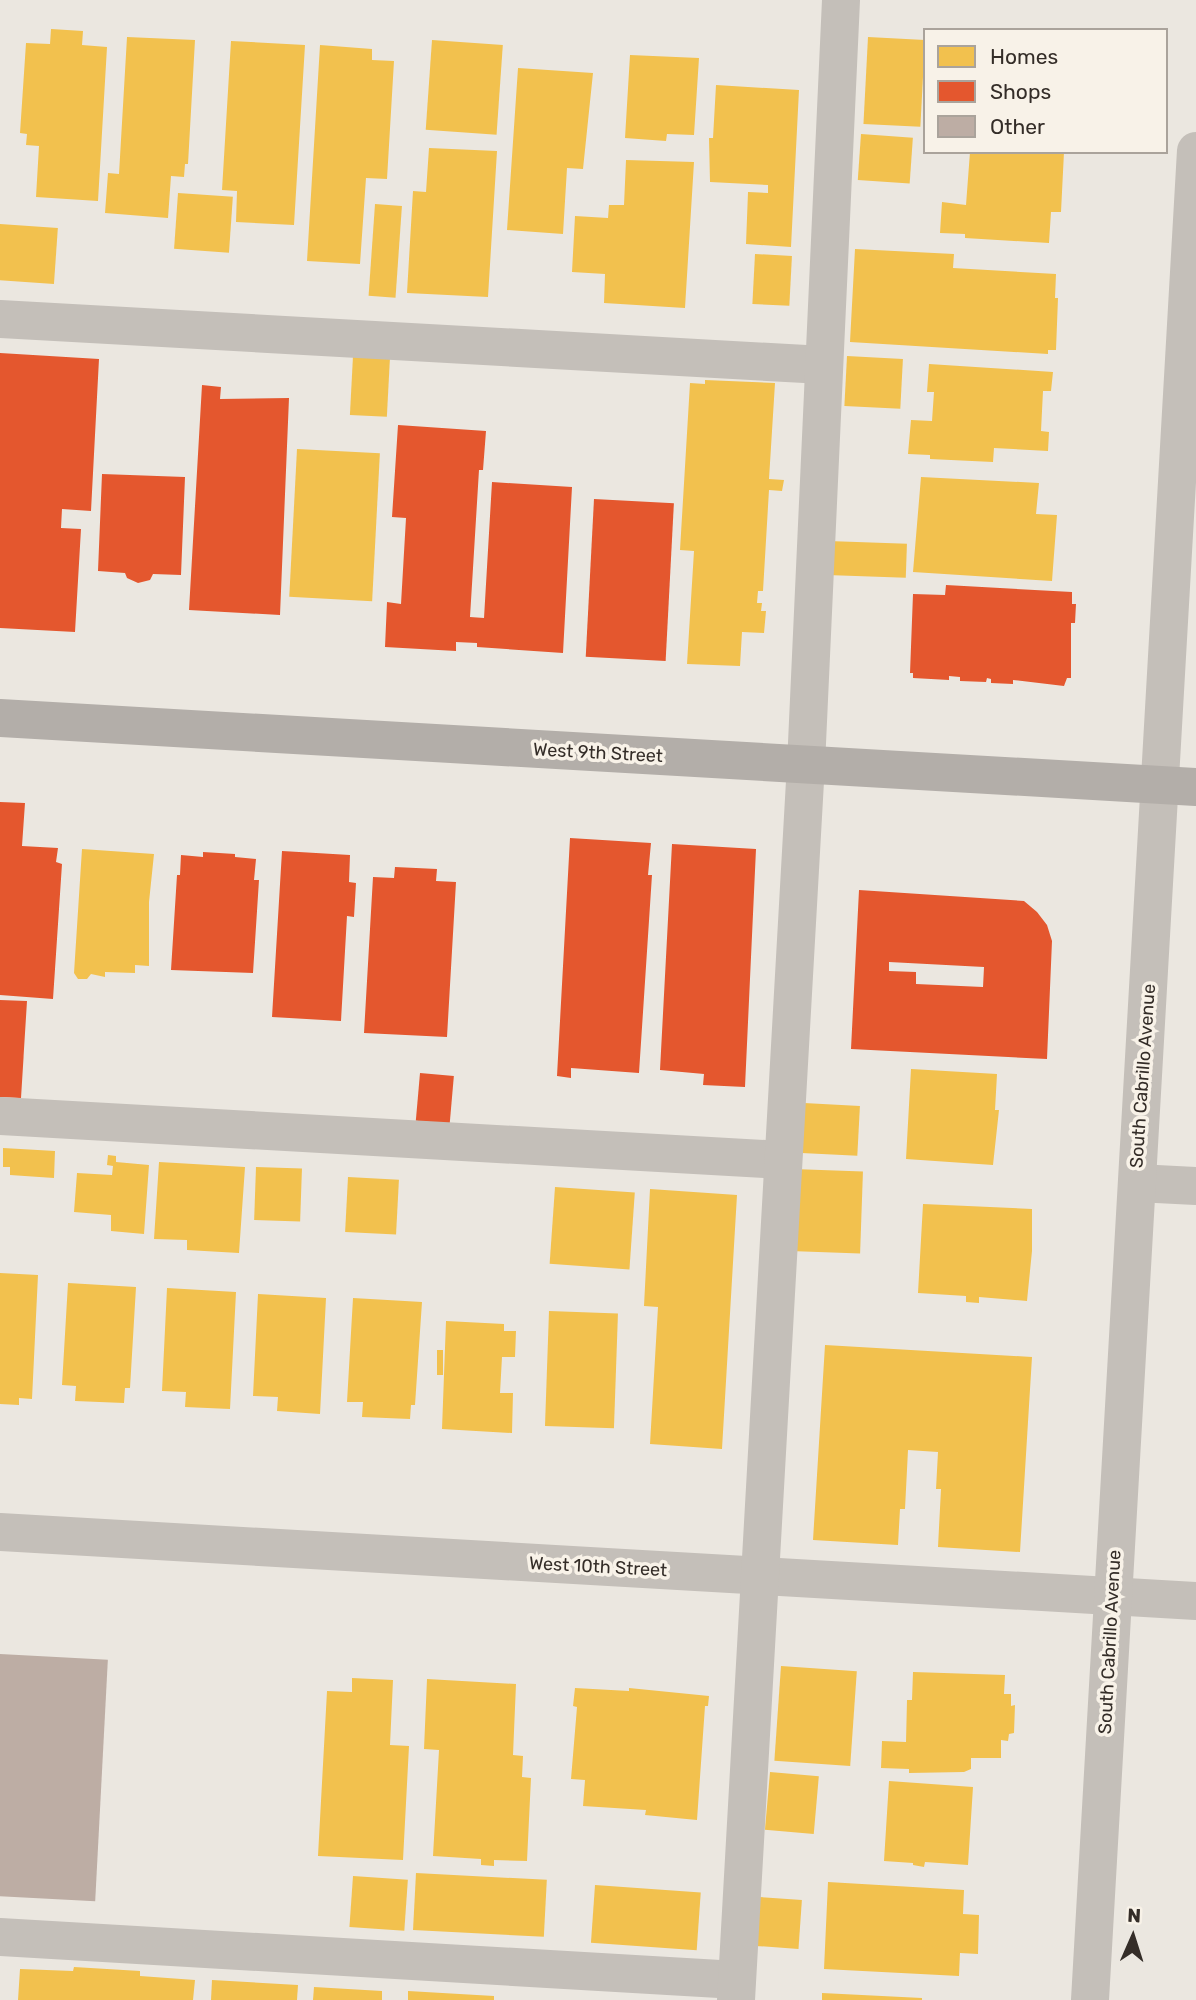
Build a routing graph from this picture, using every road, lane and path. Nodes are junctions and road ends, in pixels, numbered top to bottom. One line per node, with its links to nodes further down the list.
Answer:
1 (841, 0): 4 (street)
2 (1196, 151): 5 (street, South Cabrillo Avenue)
3 (0, 319): 4 (street)
4 (824, 365): 7 (street)
5 (1190, 376): 8 (street, South Cabrillo Avenue)
6 (0, 718): 7 (main road, West 9th Street)
7 (806, 765): 8 (main road, West 9th Street); 10 (street)
8 (1179, 786): 11 (street, South Cabrillo Avenue)
9 (0, 1116): 10 (street)
10 (783, 1160): 14 (street)
11 (1137, 1183): 12 (street); 15 (street, South Cabrillo Avenue)
12 (1196, 1186)
13 (0, 1532): 14 (street, West 10th Street)
14 (759, 1576): 15 (street, West 10th Street); 18 (street)
15 (1112, 1596): 16 (street, West 10th Street); 19 (street, South Cabrillo Avenue)
16 (1196, 1601)
17 (0, 1937): 18 (street)
18 (736, 1990)
19 (1090, 2000)

